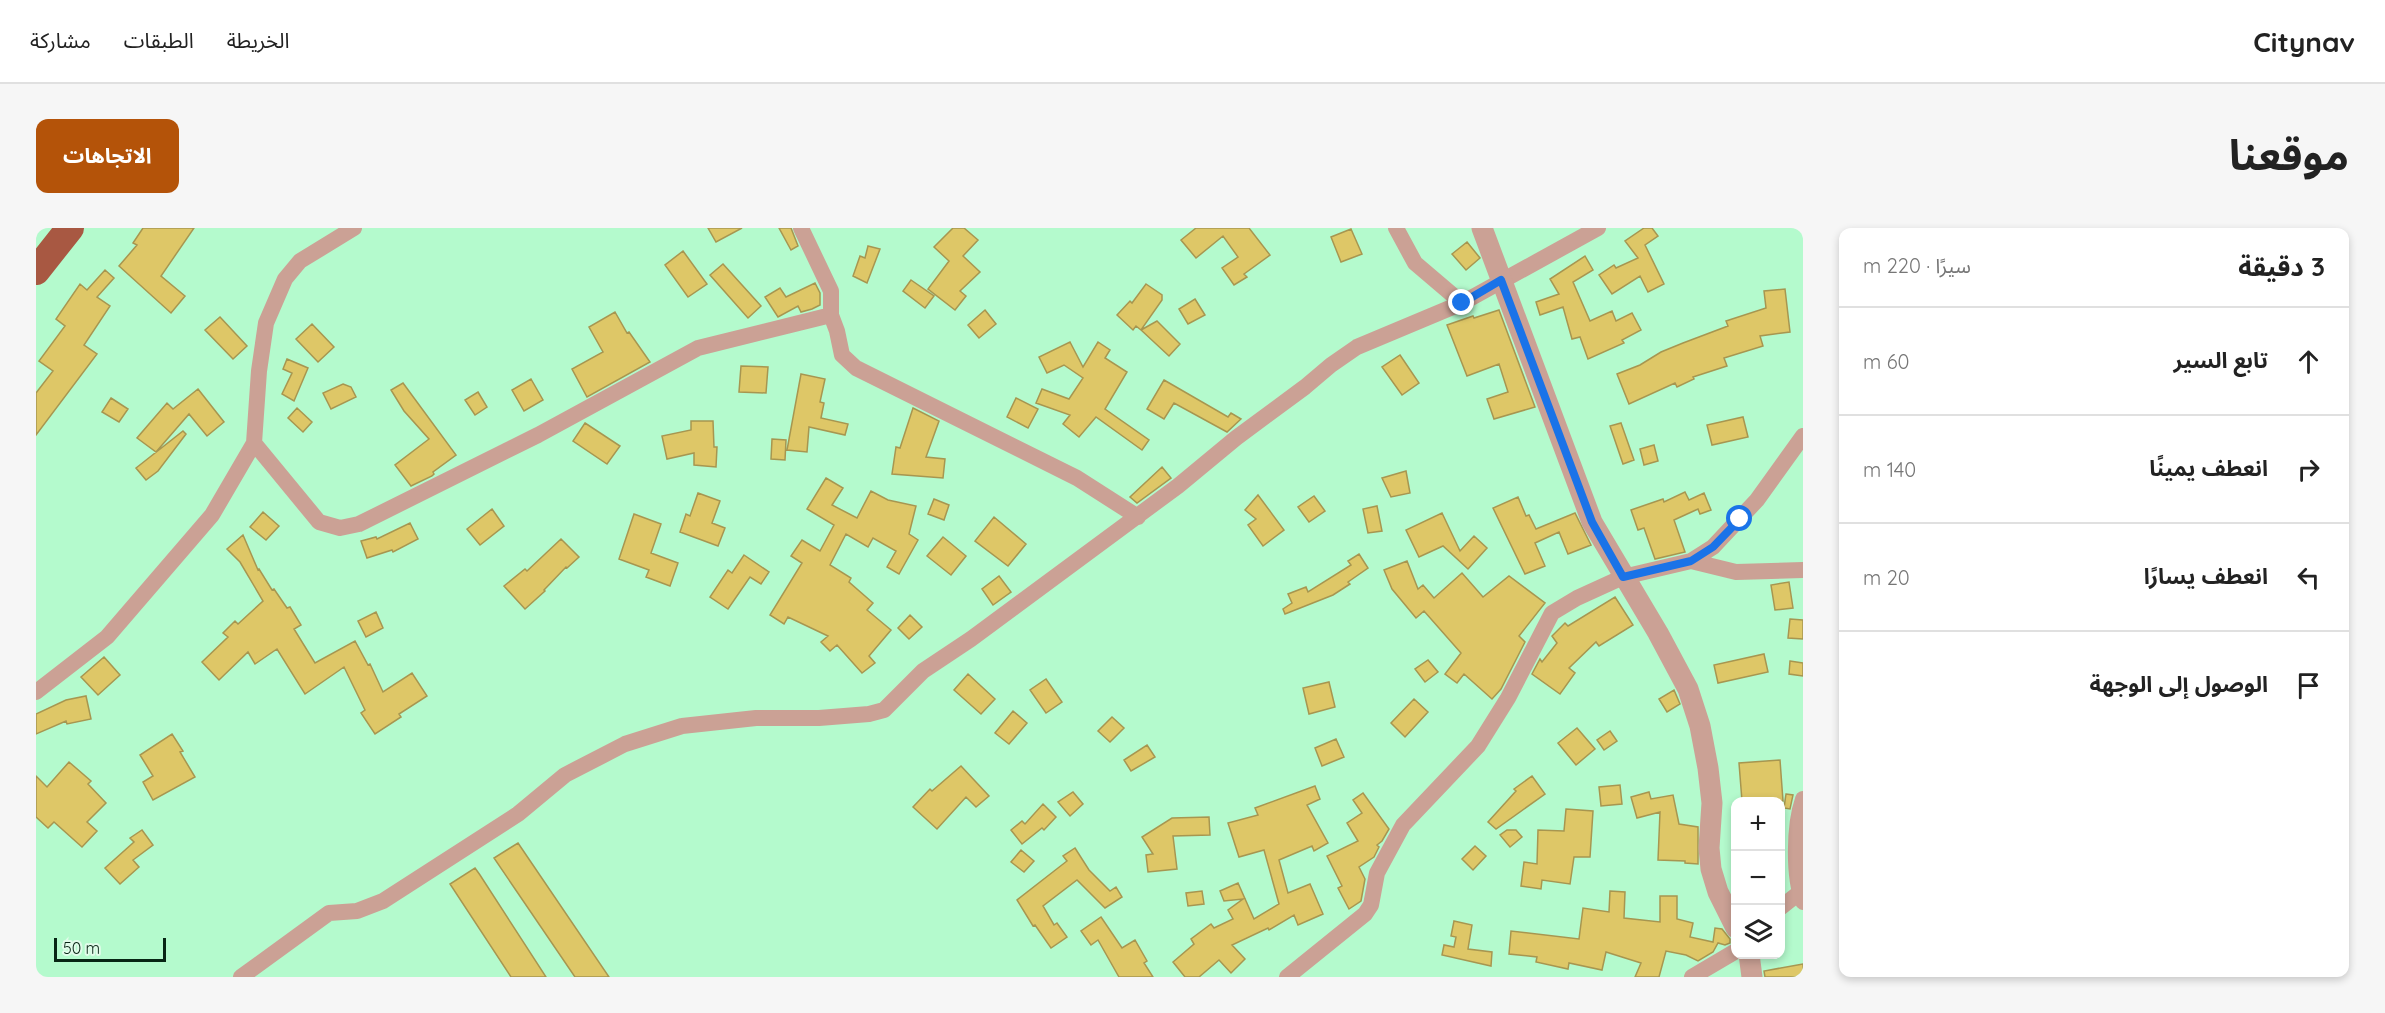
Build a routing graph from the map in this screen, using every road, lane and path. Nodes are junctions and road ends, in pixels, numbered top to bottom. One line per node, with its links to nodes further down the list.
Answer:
1 (70, 228): 7 (highway)
2 (354, 228): 12 (street)
3 (801, 228): 10 (street)
4 (1396, 228): 9 (street)
5 (1482, 228): 8 (street)
6 (1598, 228): 8 (street)
7 (36, 271)
8 (1501, 280): 9 (street); 16 (street)
9 (1462, 303): 13 (street)
10 (831, 315): 12 (street); 13 (street)
11 (1803, 436): 14 (street)
12 (254, 443): 17 (street)
13 (1138, 516): 24 (street)
14 (1691, 561): 15 (street); 16 (street)
15 (1803, 570)
16 (1623, 577): 21 (street); 25 (street)
17 (36, 692)
18 (1803, 799): 19 (street)
19 (1801, 898): 20 (street)
20 (1785, 906)
21 (1731, 918)
22 (1731, 954): 26 (street)
23 (1750, 959): 27 (street)
24 (241, 977)
25 (1287, 977)
26 (1692, 977)
27 (1752, 977)

